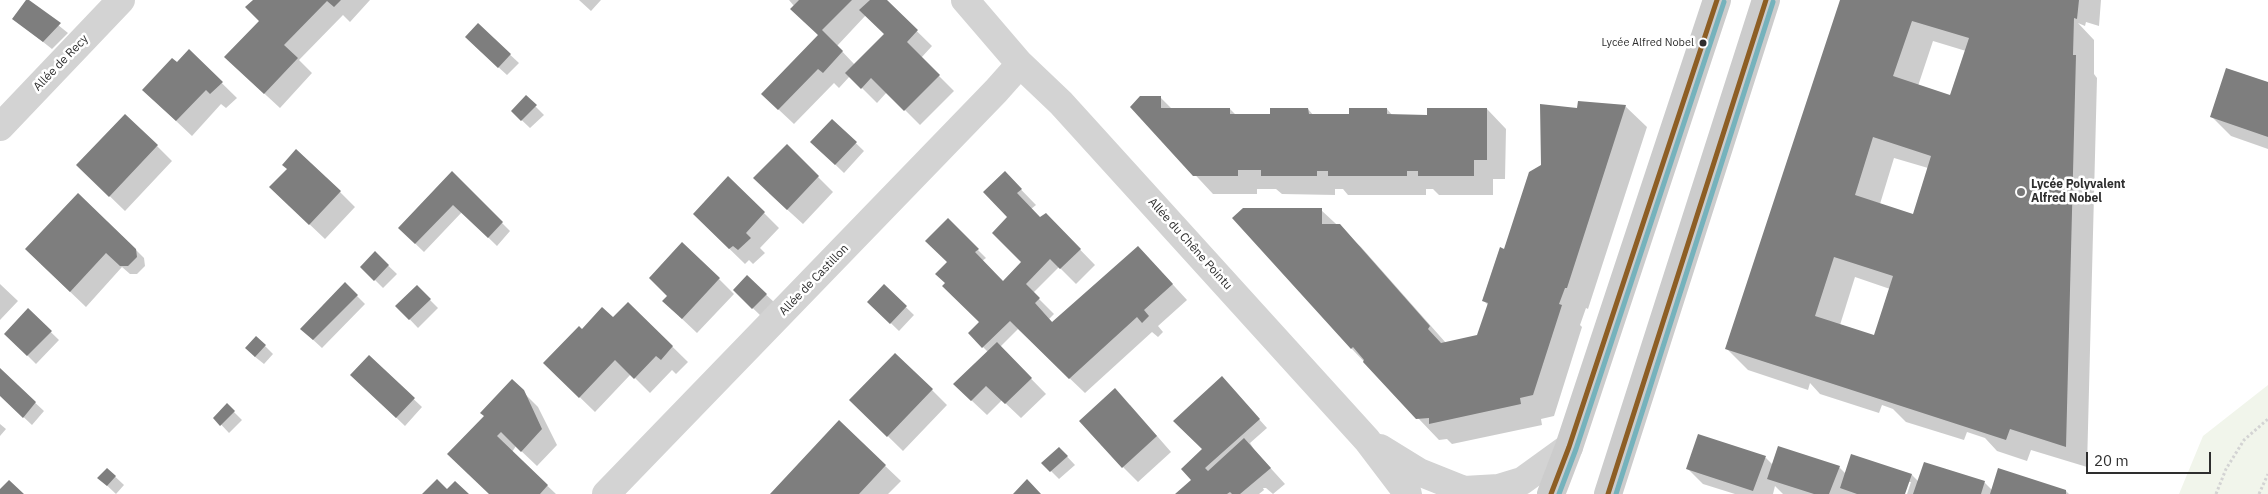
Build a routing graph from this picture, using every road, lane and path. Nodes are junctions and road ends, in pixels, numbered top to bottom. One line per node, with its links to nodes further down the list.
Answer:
1 (121, 0): 6 (street, Allée de Recy)
2 (965, 0): 5 (street, Allée du Chêne Pointu)
3 (1717, 0): 9 (main road)
4 (1766, 0): 14 (main road)
5 (1020, 64): 8 (street, Allée du Chêne Pointu); 11 (street, Allée de Castillon)
6 (0, 127)
7 (2268, 419): 15 (path)
8 (1367, 440): 9 (street); 12 (street, Allée du Chêne Pointu)
9 (1569, 447): 13 (main road)
10 (2268, 474): 16 (path)
11 (606, 494)
12 (1408, 494)
13 (1551, 494)
14 (1608, 494)
15 (2216, 494)
16 (2259, 494)

